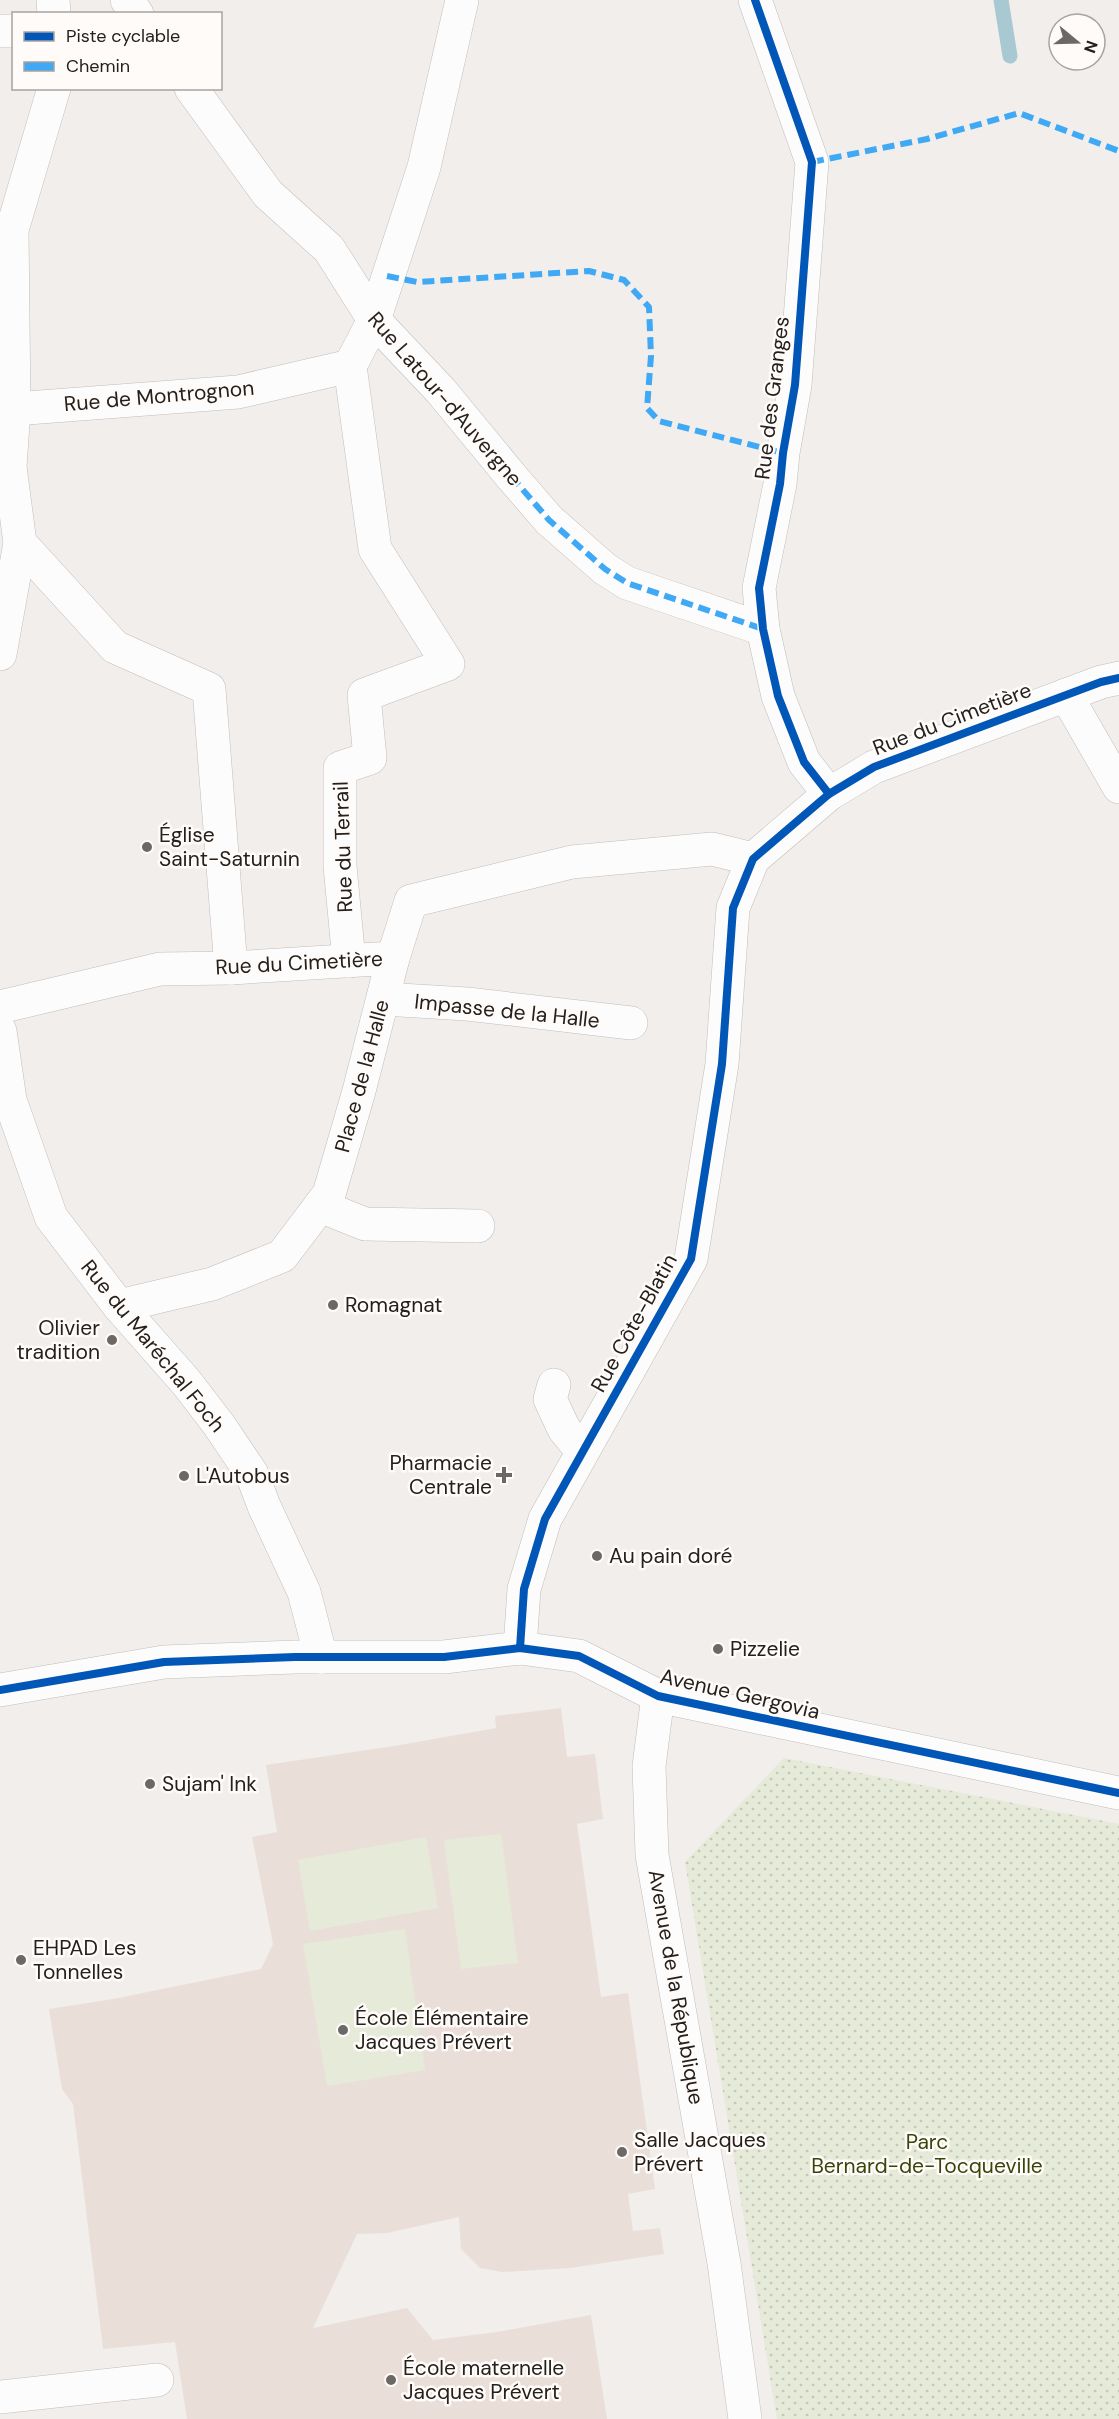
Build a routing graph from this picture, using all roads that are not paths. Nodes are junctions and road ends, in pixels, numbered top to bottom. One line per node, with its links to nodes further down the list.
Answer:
1 (462, 0): 5 (street)
2 (754, 0): 10 (street, Rue des Granges)
3 (53, 90): 7 (street)
4 (192, 90): 5 (street, Rue Latour-d'Auvergne)
5 (374, 320): 6 (street); 10 (street, Rue Latour-d'Auvergne)
6 (350, 366): 7 (street, Rue de Montrognon); 18 (street, Rue du Terrail)
7 (14, 409): 8 (street)
8 (5, 466): 9 (street)
9 (20, 543): 11 (street); 19 (street)
10 (763, 629): 15 (street, Rue des Granges)
11 (0, 654)
12 (1119, 678): 13 (street, Rue du Cimetière)
13 (1066, 695): 14 (street); 15 (street, Rue du Cimetière)
14 (1119, 787)
15 (829, 794): 16 (street, Rue du Cimetière)
16 (753, 859): 17 (street, Rue du Cimetière); 29 (street, Rue Côte-Blatin)
17 (393, 958): 18 (street, Rue du Cimetière); 20 (street, Place de la Halle)
18 (349, 961): 19 (street, Rue du Cimetière)
19 (231, 968): 21 (street, Rue du Cimetière)
20 (383, 999): 22 (street, Impasse de la Halle); 25 (street, Place de la Halle)
21 (0, 1007)
22 (631, 1023)
23 (0, 1031): 24 (street, Rue du Maréchal Foch)
24 (5, 1101): 27 (street, Rue du Maréchal Foch)
25 (325, 1200): 26 (street); 27 (street)
26 (478, 1226)
27 (119, 1306): 31 (street, Rue du Maréchal Foch)
28 (554, 1385): 29 (street)
29 (582, 1451): 30 (street, Rue Côte-Blatin)
30 (520, 1648): 31 (street, Avenue Gergovia); 33 (street, Avenue Gergovia)
31 (321, 1657): 32 (street, Avenue Gergovia)
32 (0, 1690)
33 (658, 1696): 34 (street, Avenue Gergovia); 37 (street, Avenue de la République)
34 (1119, 1793)
35 (157, 2380): 36 (street)
36 (0, 2397)
37 (745, 2419)

